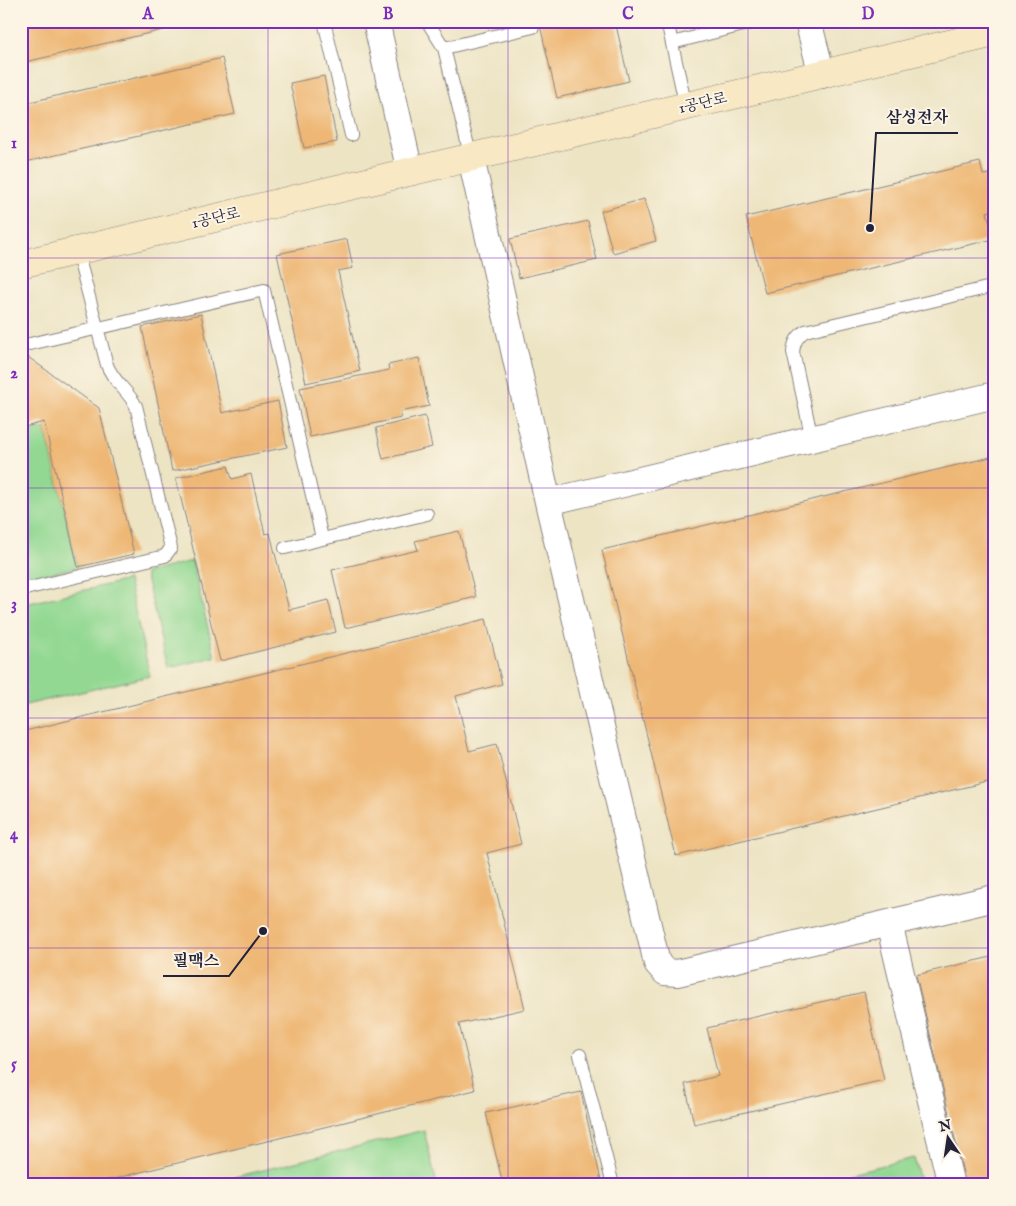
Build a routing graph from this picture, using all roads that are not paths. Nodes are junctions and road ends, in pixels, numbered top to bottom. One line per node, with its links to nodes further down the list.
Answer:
1 (324, 21): 13 (lane)
2 (376, 21): 15 (street)
3 (427, 21): 10 (lane)
4 (667, 21): 9 (lane)
5 (759, 21): 9 (lane)
6 (808, 21): 11 (street)
7 (533, 27): 10 (lane)
8 (995, 34): 11 (street, 1공단로)
9 (672, 42): 12 (lane)
10 (444, 48): 14 (lane)
11 (822, 74): 12 (street, 1공단로)
12 (686, 106): 14 (street, 1공단로)
13 (351, 135)
14 (471, 158): 15 (street, 1공단로); 23 (street)
15 (410, 172): 16 (street, 1공단로)
16 (77, 251): 17 (street, 1공단로); 19 (lane)
17 (21, 264)
18 (995, 286): 22 (lane)
19 (97, 328): 20 (lane); 25 (lane); 27 (lane)
20 (21, 346)
21 (995, 395): 22 (street)
22 (812, 439): 23 (street)
23 (548, 502): 29 (street)
24 (427, 514): 25 (lane)
25 (322, 538): 26 (lane)
26 (285, 548)
27 (21, 590)
28 (995, 898): 29 (street)
29 (889, 923): 32 (street)
30 (580, 1055): 31 (lane)
31 (613, 1185)
32 (950, 1185)

